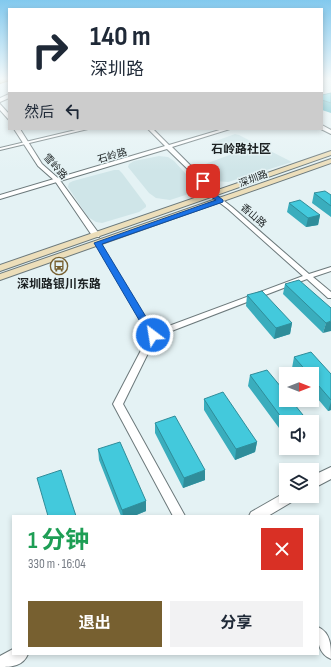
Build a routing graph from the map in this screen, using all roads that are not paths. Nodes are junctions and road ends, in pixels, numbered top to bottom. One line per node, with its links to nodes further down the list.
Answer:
1 (18, 130): 5 (street, 雪岭路)
2 (81, 130): 5 (street)
3 (151, 130): 6 (street, 香山路)
4 (225, 130): 6 (street, 石岭路 / 石岭路)
5 (25, 142): 7 (street); 10 (street, 雪岭路)
6 (168, 148): 10 (street, 石岭路 / 石岭路); 11 (street, 香山路)
7 (0, 149)
8 (331, 153): 11 (main road, 深圳路)
9 (331, 161): 13 (main road, 深圳路)
10 (57, 180): 12 (street, 石岭路 / 石岭路); 14 (street, 雪岭路)
11 (213, 195): 13 (street, 香山路); 14 (main road, 深圳路)
12 (0, 197)
13 (221, 201): 14 (main road, 深圳路); 17 (street, 香山路)
14 (97, 239): 15 (main road, 深圳路); 18 (main road, 深圳路); 20 (lane)
15 (0, 268)
16 (331, 269): 17 (street)
17 (309, 276): 19 (street, 香山路); 20 (street)
18 (0, 277)
19 (331, 296)
20 (153, 335): 24 (street)
21 (331, 472): 22 (street)
22 (319, 479)
23 (279, 502): 25 (street)
24 (178, 515)
25 (258, 515)
26 (319, 635): 27 (street)
27 (331, 652)
28 (18, 655): 29 (street)
29 (0, 666)

